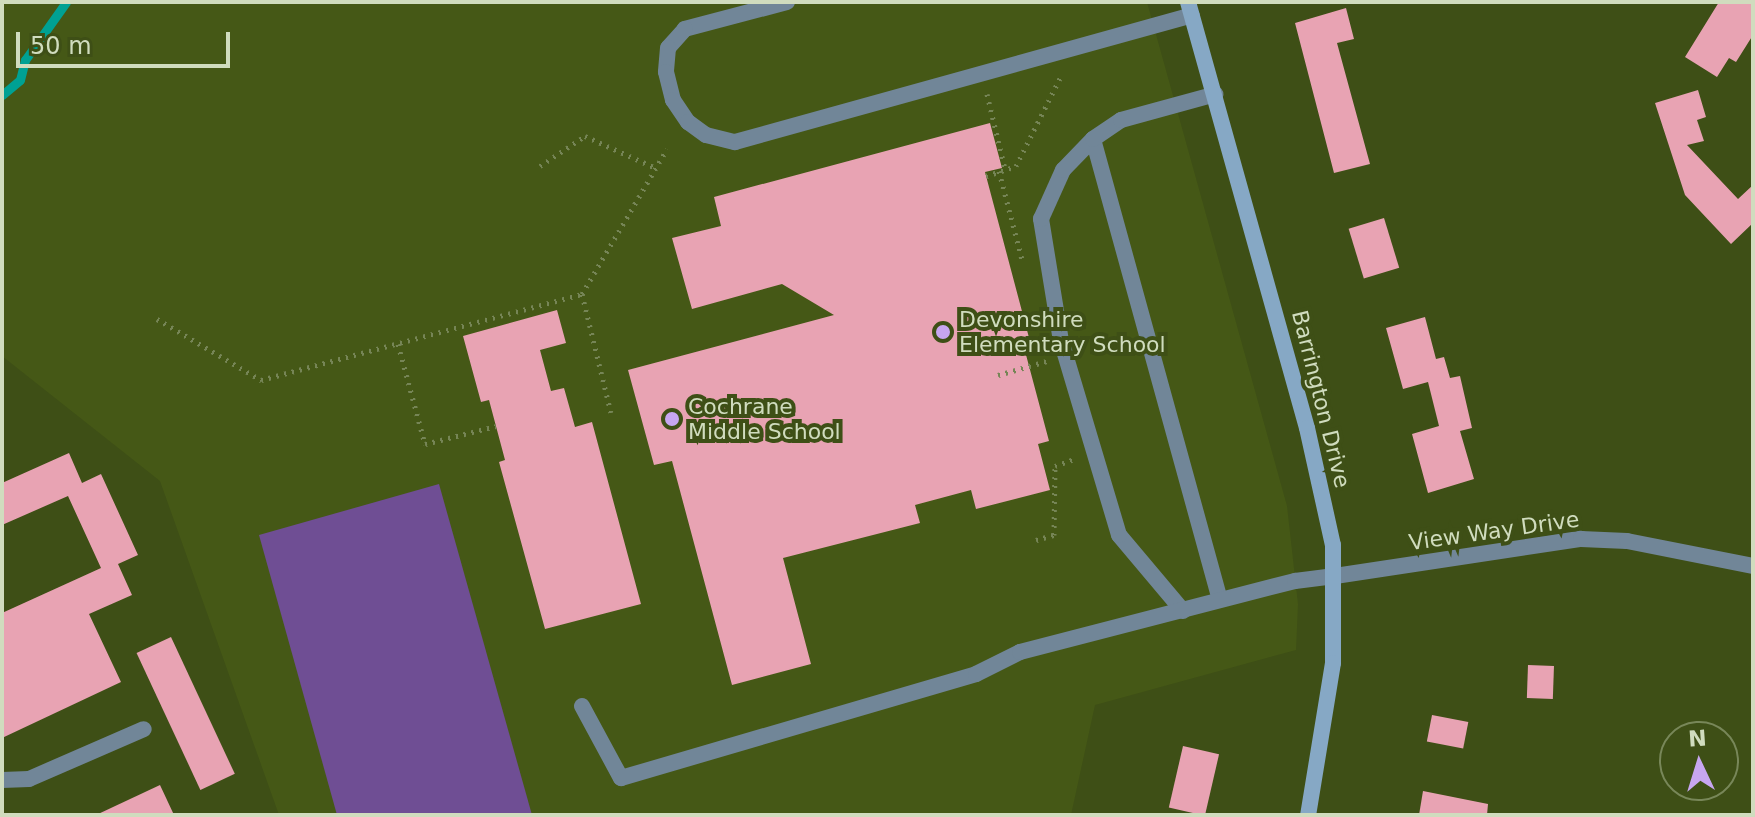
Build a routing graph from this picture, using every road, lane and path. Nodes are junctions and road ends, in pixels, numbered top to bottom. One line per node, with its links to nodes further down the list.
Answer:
1 (787, 2): 2 (street)
2 (1190, 9): 4 (street, Barrington Drive)
3 (1065, 68): 10 (path)
4 (1216, 94): 6 (street); 23 (street, Barrington Drive)
5 (987, 96): 10 (path)
6 (1093, 139): 24 (street); 25 (street)
7 (667, 149): 9 (path)
8 (540, 166): 9 (path)
9 (656, 168): 13 (path)
10 (1002, 170): 11 (path); 12 (path)
11 (986, 176)
12 (1026, 274)
13 (582, 294): 15 (path); 18 (path)
14 (157, 319): 15 (path)
15 (398, 344): 19 (path)
16 (1048, 361): 17 (path)
17 (998, 375)
18 (611, 413)
19 (496, 426)
20 (1074, 459): 21 (path)
21 (1036, 540)
22 (1753, 566): 23 (street, View Way Drive)
23 (1335, 576): 24 (street, View Way Drive); 29 (street, Barrington Drive)
24 (1220, 599): 25 (street, View Way Drive)
25 (1183, 611): 26 (street, View Way Drive)
26 (582, 706)
27 (144, 729): 28 (street)
28 (2, 780)
29 (1308, 815)

